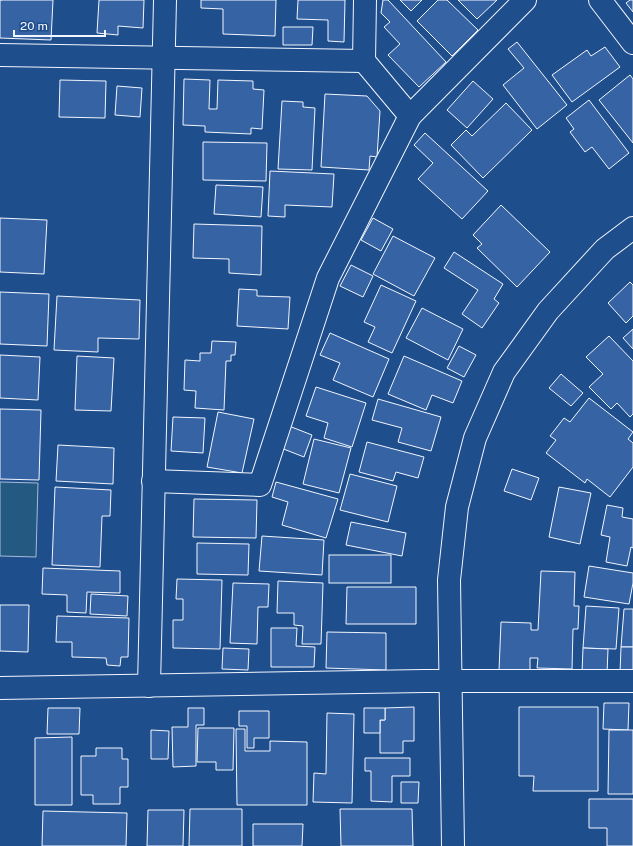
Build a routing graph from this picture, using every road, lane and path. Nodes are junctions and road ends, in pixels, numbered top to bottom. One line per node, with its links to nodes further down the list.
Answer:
1 (165, 0): 7 (street)
2 (365, 0): 8 (street)
3 (525, 0): 9 (street)
4 (600, 0): 5 (street)
5 (633, 43)
6 (0, 55): 7 (street)
7 (163, 58): 8 (street); 11 (street)
8 (364, 61): 9 (street)
9 (410, 116): 11 (street)
10 (633, 228): 12 (street)
11 (153, 481): 14 (street)
12 (451, 681): 13 (street); 14 (street); 16 (street)
13 (633, 682)
14 (149, 686): 15 (street)
15 (0, 688)
16 (453, 846)

